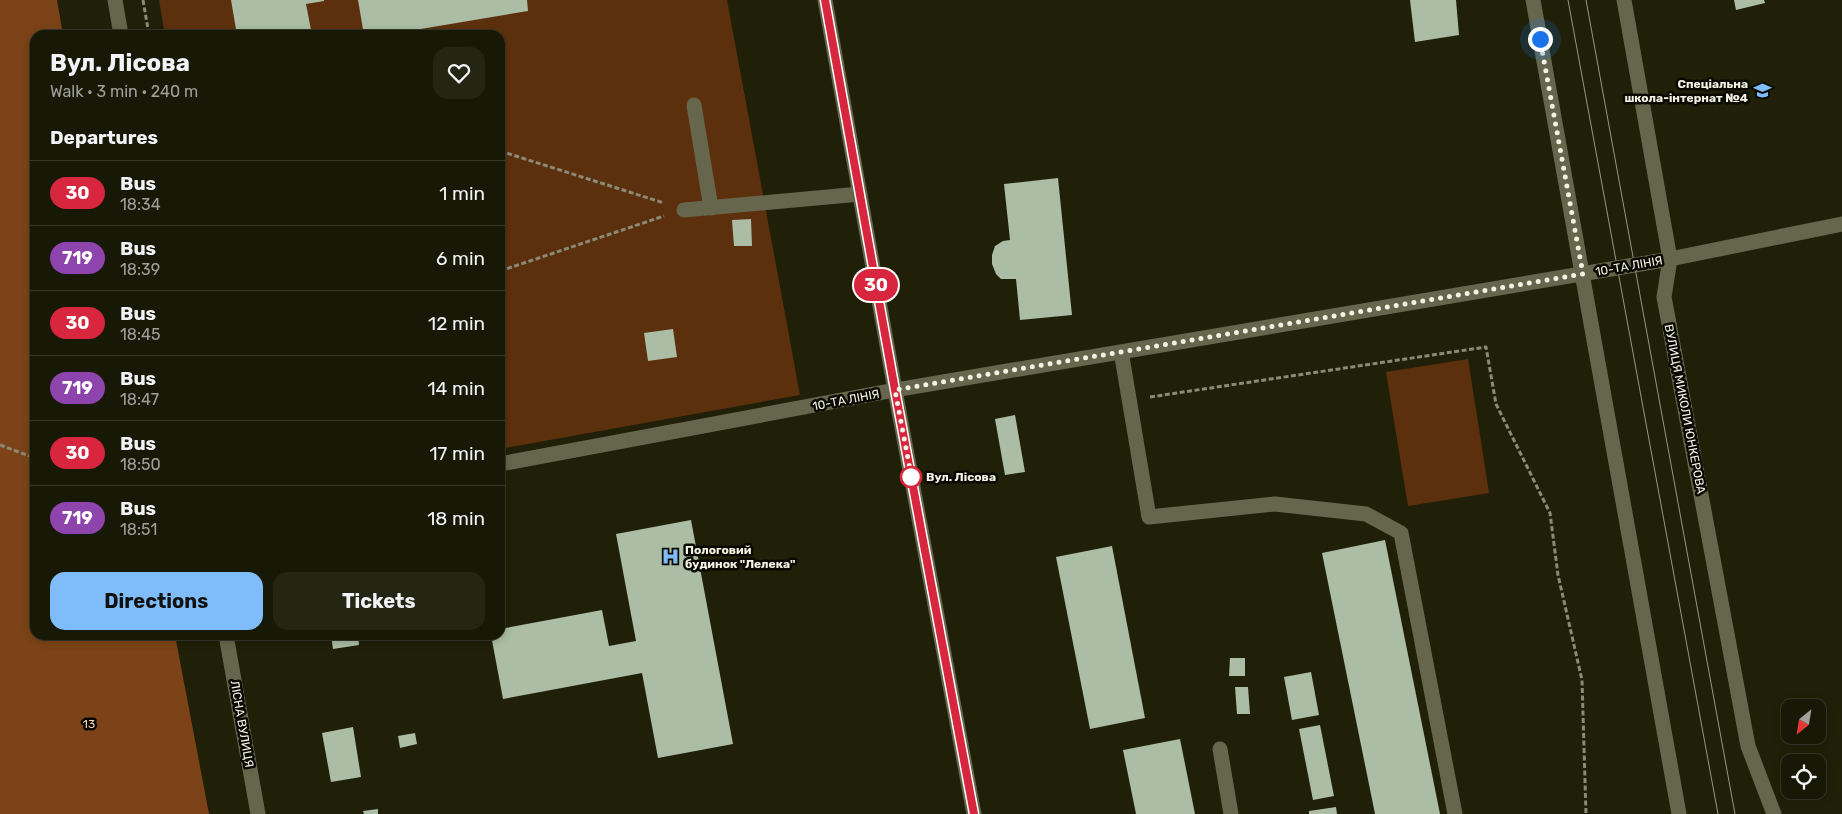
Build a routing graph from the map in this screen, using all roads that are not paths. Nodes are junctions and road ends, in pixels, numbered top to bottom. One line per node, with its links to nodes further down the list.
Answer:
1 (115, 0): 5 (street)
2 (826, 0): 7 (street)
3 (1533, 0): 12 (street)
4 (1624, 0): 11 (street, ВУЛИЦЯ МИКОЛИ ЮНКЕРОВА)
5 (120, 30)
6 (694, 105): 8 (street)
7 (860, 194): 8 (street); 14 (street)
8 (710, 208): 9 (street)
9 (684, 210)
10 (1842, 224): 11 (street, 10-ТА ЛІНІЯ)
11 (1670, 259): 12 (street, 10-ТА ЛІНІЯ); 23 (street, ВУЛИЦЯ МИКОЛИ ЮНКЕРОВА)
12 (1583, 274): 14 (street, 10-ТА ЛІНІЯ); 22 (street)
13 (1122, 358): 21 (street)
14 (895, 390): 15 (street, 10-ТА ЛІНІЯ); 19 (street)
15 (505, 463)
16 (227, 640): 18 (street, ЛІСНА ВУЛИЦЯ)
17 (1220, 749): 20 (street)
18 (258, 814)
19 (974, 814)
20 (1231, 814)
21 (1455, 814)
22 (1679, 814)
23 (1774, 814)

